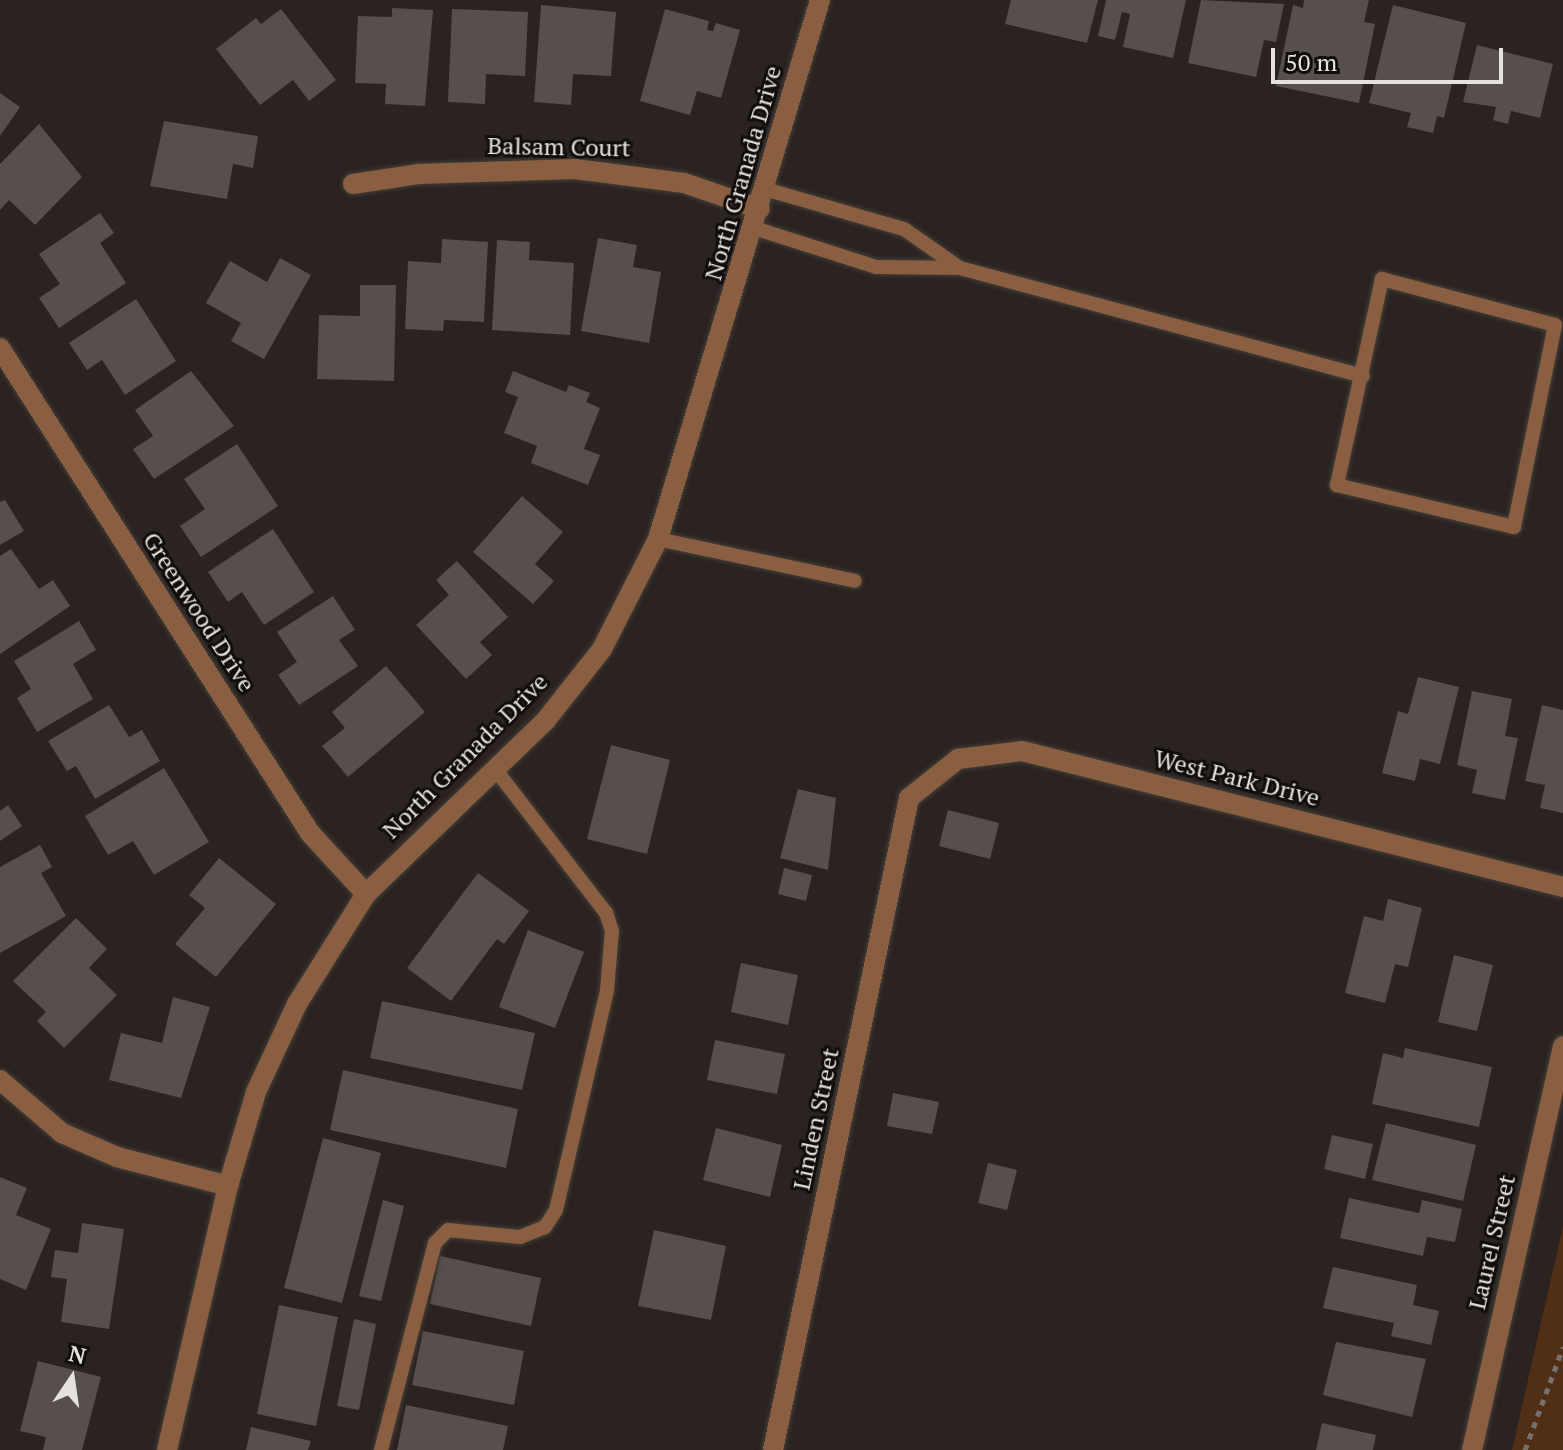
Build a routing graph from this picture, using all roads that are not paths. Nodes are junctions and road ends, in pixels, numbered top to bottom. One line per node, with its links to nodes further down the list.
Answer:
1 (820, 0): 3 (street, North Granada Drive)
2 (353, 184): 3 (street, Balsam Court)
3 (760, 209): 4 (lane); 4 (lane); 7 (street, North Granada Drive)
4 (960, 268): 6 (lane)
5 (0, 348): 12 (street, Greenwood Drive)
6 (1363, 376): 6 (lane)
7 (658, 539): 8 (lane); 9 (street, North Granada Drive)
8 (855, 581)
9 (495, 769): 12 (street, North Granada Drive); 17 (lane)
10 (909, 798): 11 (street, West Park Drive); 18 (street, Linden Street)
11 (1563, 887)
12 (366, 894): 15 (street, North Granada Drive)
13 (1563, 1046): 19 (street, Laurel Street)
14 (0, 1080): 15 (street)
15 (228, 1186): 16 (street, North Granada Drive)
16 (167, 1450)
17 (381, 1450)
18 (773, 1450)
19 (1472, 1450)

